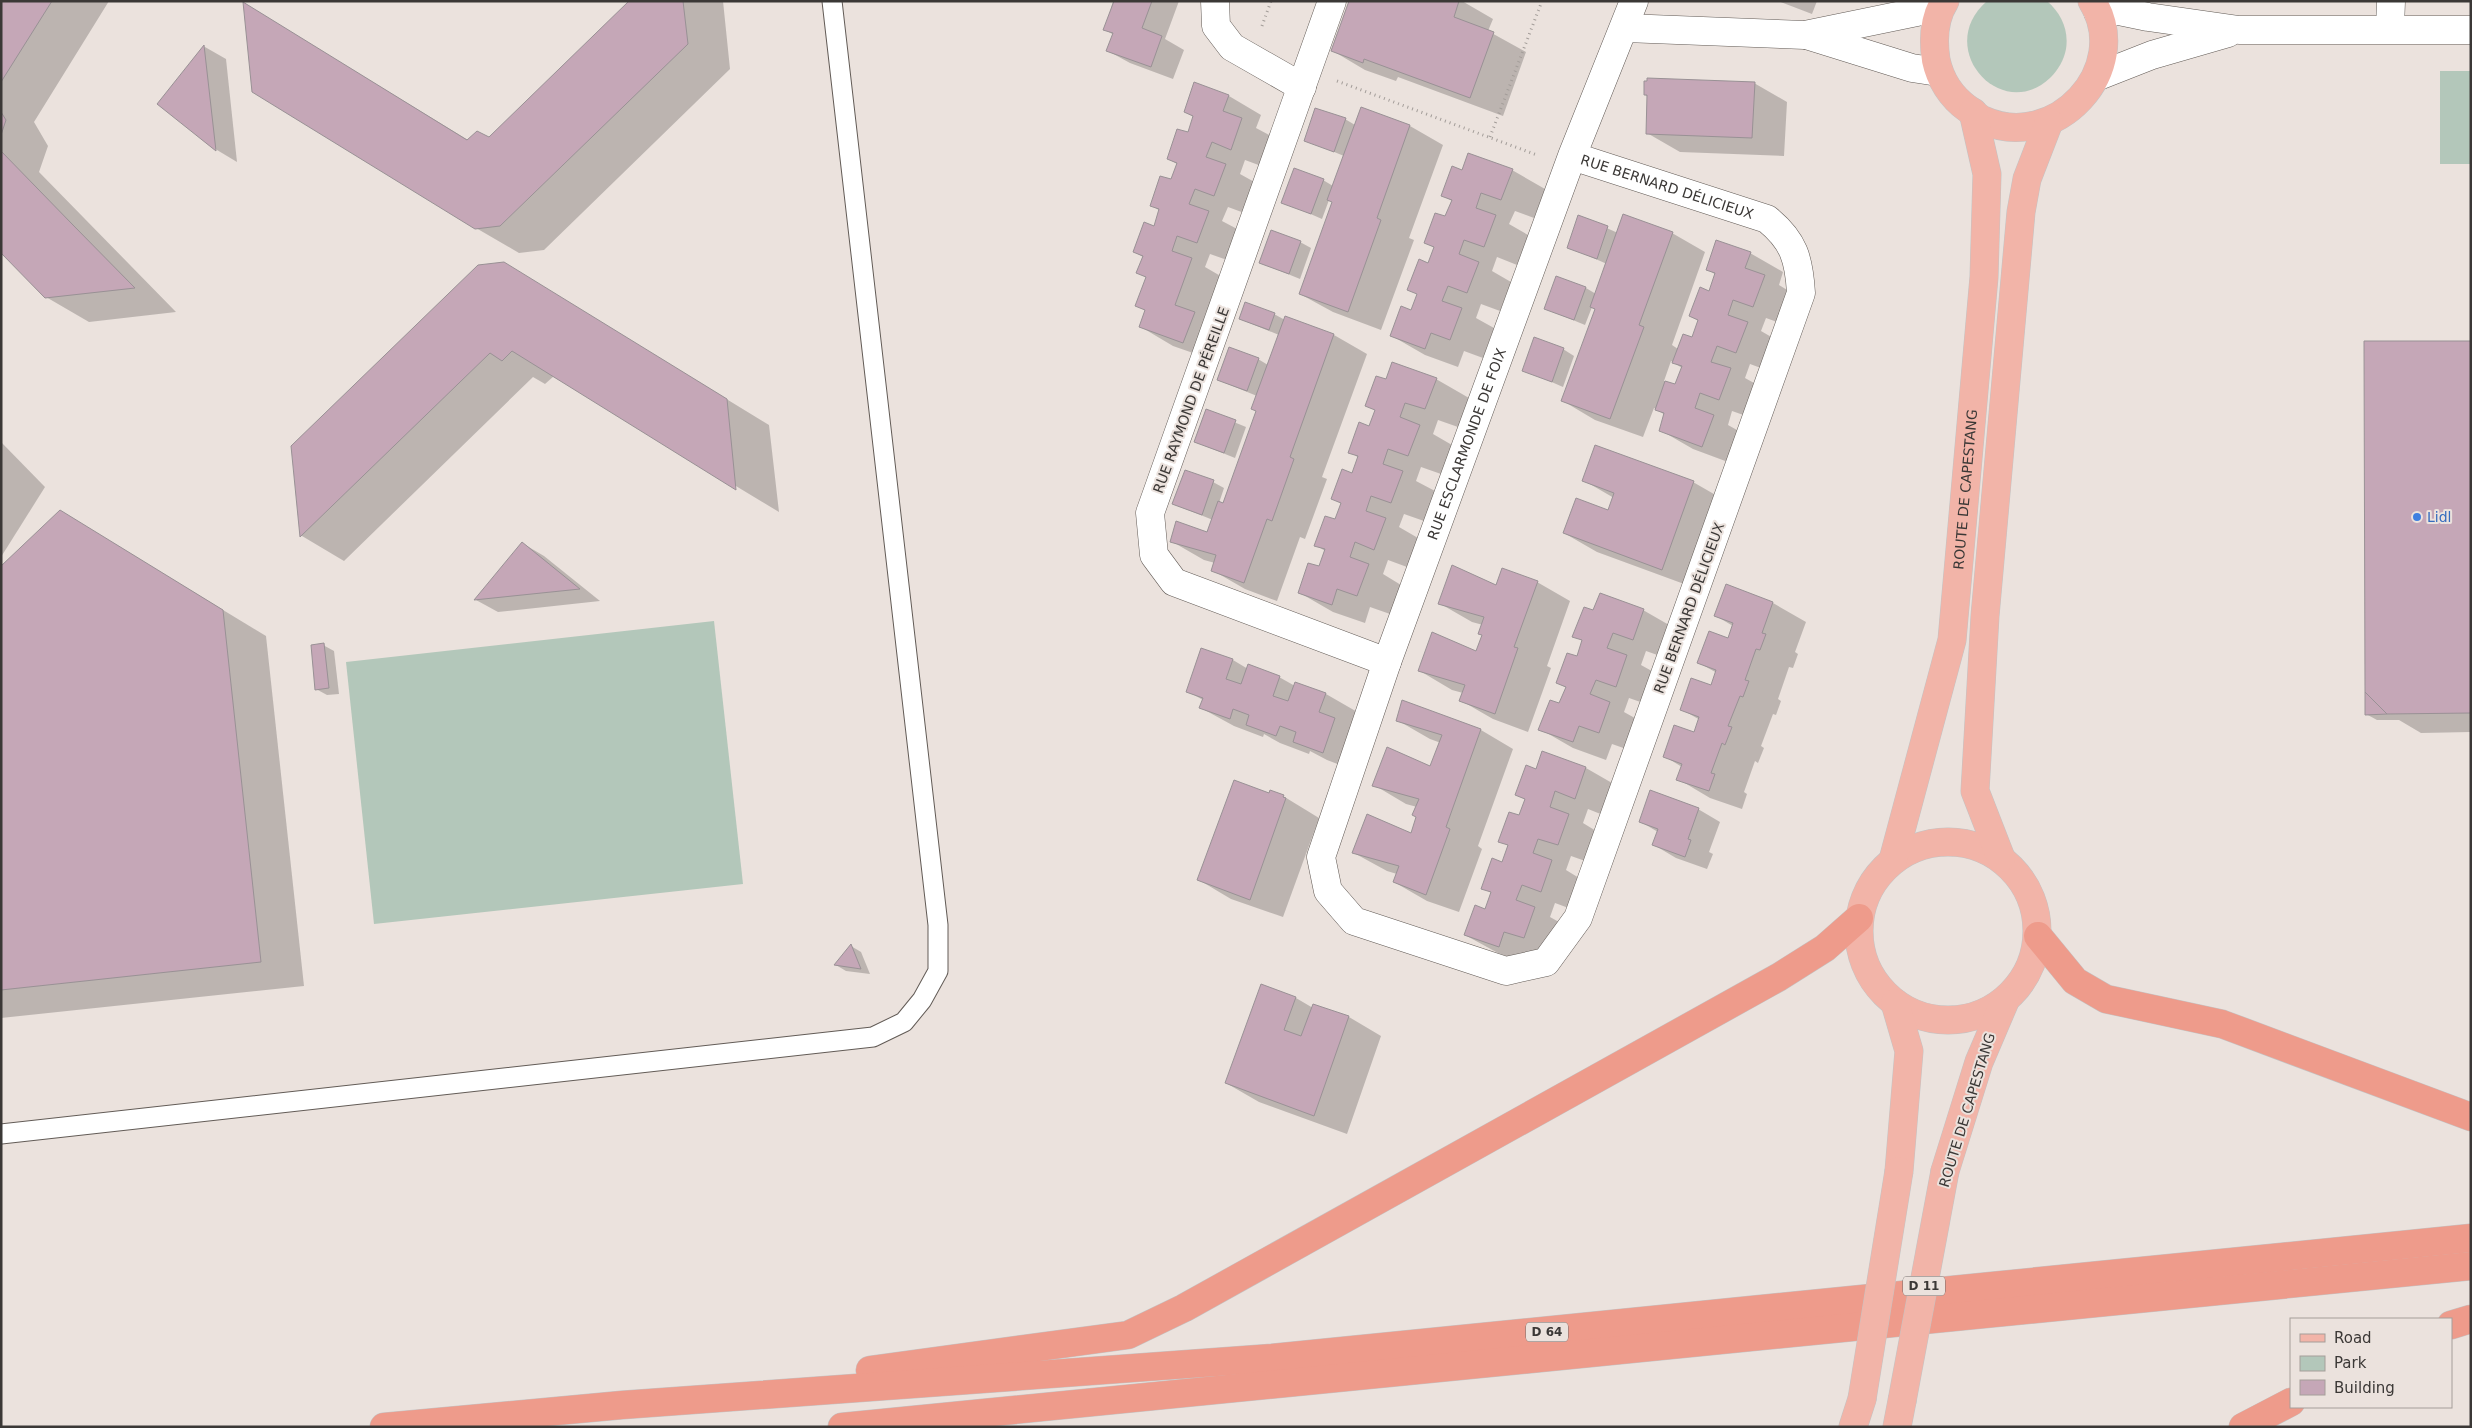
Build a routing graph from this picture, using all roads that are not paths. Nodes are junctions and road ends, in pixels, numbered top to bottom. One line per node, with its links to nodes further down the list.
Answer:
1 (832, 1): 28 (lane)
2 (1215, 1): 15 (street)
3 (1332, 1): 15 (street, RUE RAYMOND DE PÉREILLE)
4 (1634, 1): 8 (street, RUE ESCLARMONDE DE FOIX)
5 (2391, 1): 9 (street)
6 (1943, 4): 12 (street); 13 (main road)
7 (2095, 6): 10 (street); 14 (main road)
8 (1625, 28): 12 (street); 18 (street, RUE ESCLARMONDE DE FOIX)
9 (2390, 28): 10 (street); 11 (street)
10 (2239, 30): 14 (street)
11 (2471, 30)
12 (1805, 34): 13 (street)
13 (1938, 72): 16 (main road)
14 (2096, 77): 17 (main road)
15 (1305, 78): 19 (street, RUE RAYMOND DE PÉREILLE)
16 (1973, 112): 17 (main road); 21 (main road, ROUTE DE CAPESTANG)
17 (2048, 122): 20 (main road)
18 (1572, 156): 19 (street, RUE ESCLARMONDE DE FOIX); 22 (street, RUE BERNARD DÉLICIEUX)
19 (1387, 662): 22 (street, RUE ESCLARMONDE DE FOIX)
20 (2002, 858): 21 (main road); 24 (main road)
21 (1893, 860): 23 (main road)
22 (1328, 891)
23 (1859, 918): 26 (main road); 34 (highway)
24 (2038, 936): 25 (main road); 27 (highway)
25 (2005, 1001): 26 (main road); 35 (main road, ROUTE DE CAPESTANG / D 11, bridge)
26 (1895, 1003): 38 (main road, bridge)
27 (2471, 1117)
28 (1, 1134)
29 (2471, 1238): 34 (highway, D 64)
30 (2471, 1266): 37 (highway, D 64)
31 (2471, 1319): 32 (highway)
32 (2452, 1325)
33 (2290, 1403): 39 (highway)
34 (622, 1405): 36 (highway, D 64)
35 (1900, 1414)
36 (384, 1427)
37 (842, 1427)
38 (1853, 1427)
39 (2244, 1427)

